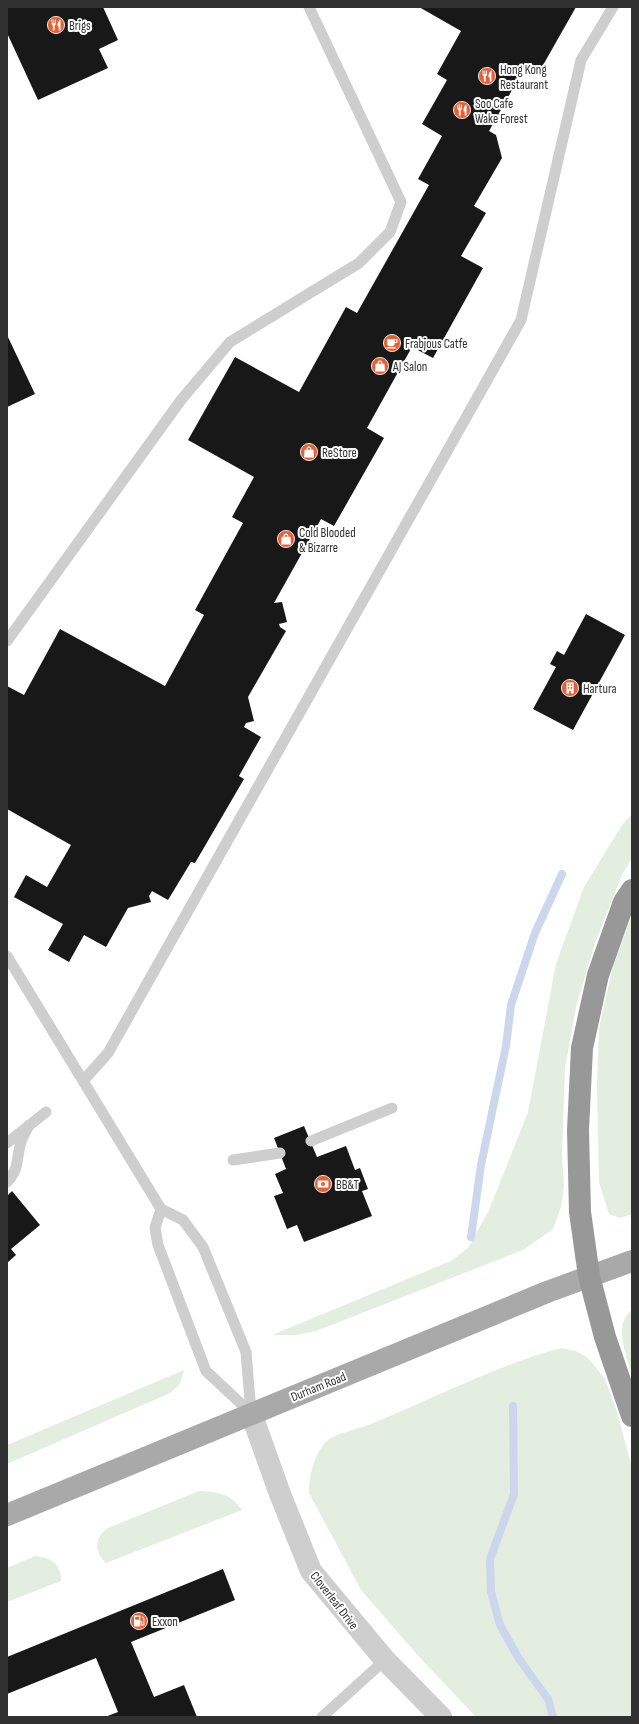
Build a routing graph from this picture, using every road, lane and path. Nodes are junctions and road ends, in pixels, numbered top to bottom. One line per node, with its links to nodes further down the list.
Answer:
1 (309, 7): 3 (lane)
2 (613, 7): 6 (lane)
3 (7, 641)
4 (632, 890): 17 (highway)
5 (7, 956): 6 (lane)
6 (83, 1082): 15 (lane)
7 (392, 1108): 10 (lane)
8 (46, 1112): 9 (lane)
9 (29, 1125): 11 (lane); 14 (lane)
10 (310, 1141)
11 (7, 1144)
12 (280, 1153): 13 (lane)
13 (233, 1160)
14 (7, 1182)
15 (161, 1209): 18 (lane); 18 (lane)
16 (632, 1262): 17 (main road, Durham Road)
17 (589, 1276): 18 (main road, Durham Road); 19 (highway)
18 (251, 1413): 20 (main road, Durham Road); 21 (street, Cloverleaf Drive)
19 (632, 1416)
20 (7, 1515)
21 (385, 1660): 22 (lane); 24 (street, Cloverleaf Drive)
22 (333, 1712): 23 (lane)
23 (322, 1717)
24 (441, 1717)

